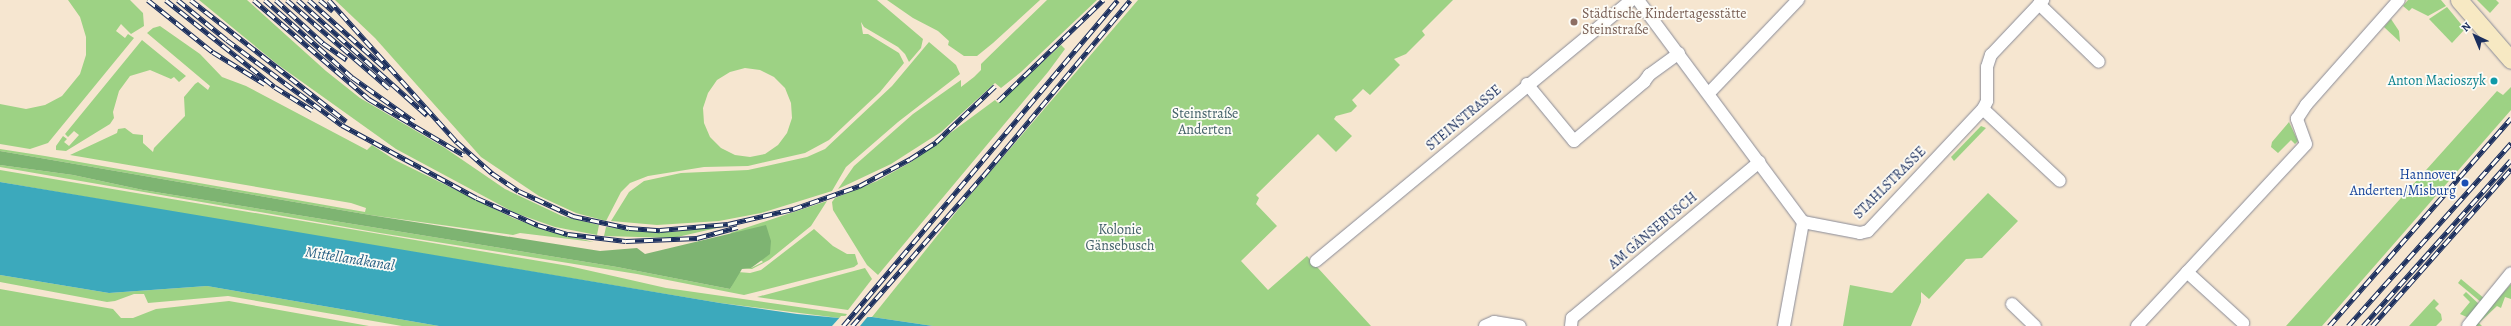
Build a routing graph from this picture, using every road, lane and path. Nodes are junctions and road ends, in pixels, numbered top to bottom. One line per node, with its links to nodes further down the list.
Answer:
1 (1632, 0): 10 (street, STEINSTRASSE)
2 (1638, 0): 7 (street)
3 (1798, 0): 11 (street)
4 (2399, 0): 17 (street)
5 (2459, 0): 8 (main road)
6 (2041, 2): 9 (street); 12 (street, STAHLSTRASSE)
7 (1679, 53): 10 (street); 11 (street)
8 (2511, 60)
9 (2099, 62)
10 (1528, 84): 16 (street, STEINSTRASSE)
11 (1709, 93): 13 (street)
12 (1982, 109): 14 (street); 15 (street, STAHLSTRASSE)
13 (1759, 162): 15 (street); 24 (street, AM GÄNSEBUSCH)
14 (2060, 181)
15 (1803, 222): 25 (street)
16 (1316, 261)
17 (2187, 272): 20 (street); 26 (street)
18 (2511, 273): 27 (street)
19 (2012, 304): 21 (street)
20 (2243, 323)
21 (2029, 324)
22 (1485, 326): 23 (street)
23 (1520, 326)
24 (1571, 326)
25 (1784, 326)
26 (2137, 326)
27 (2468, 326)

